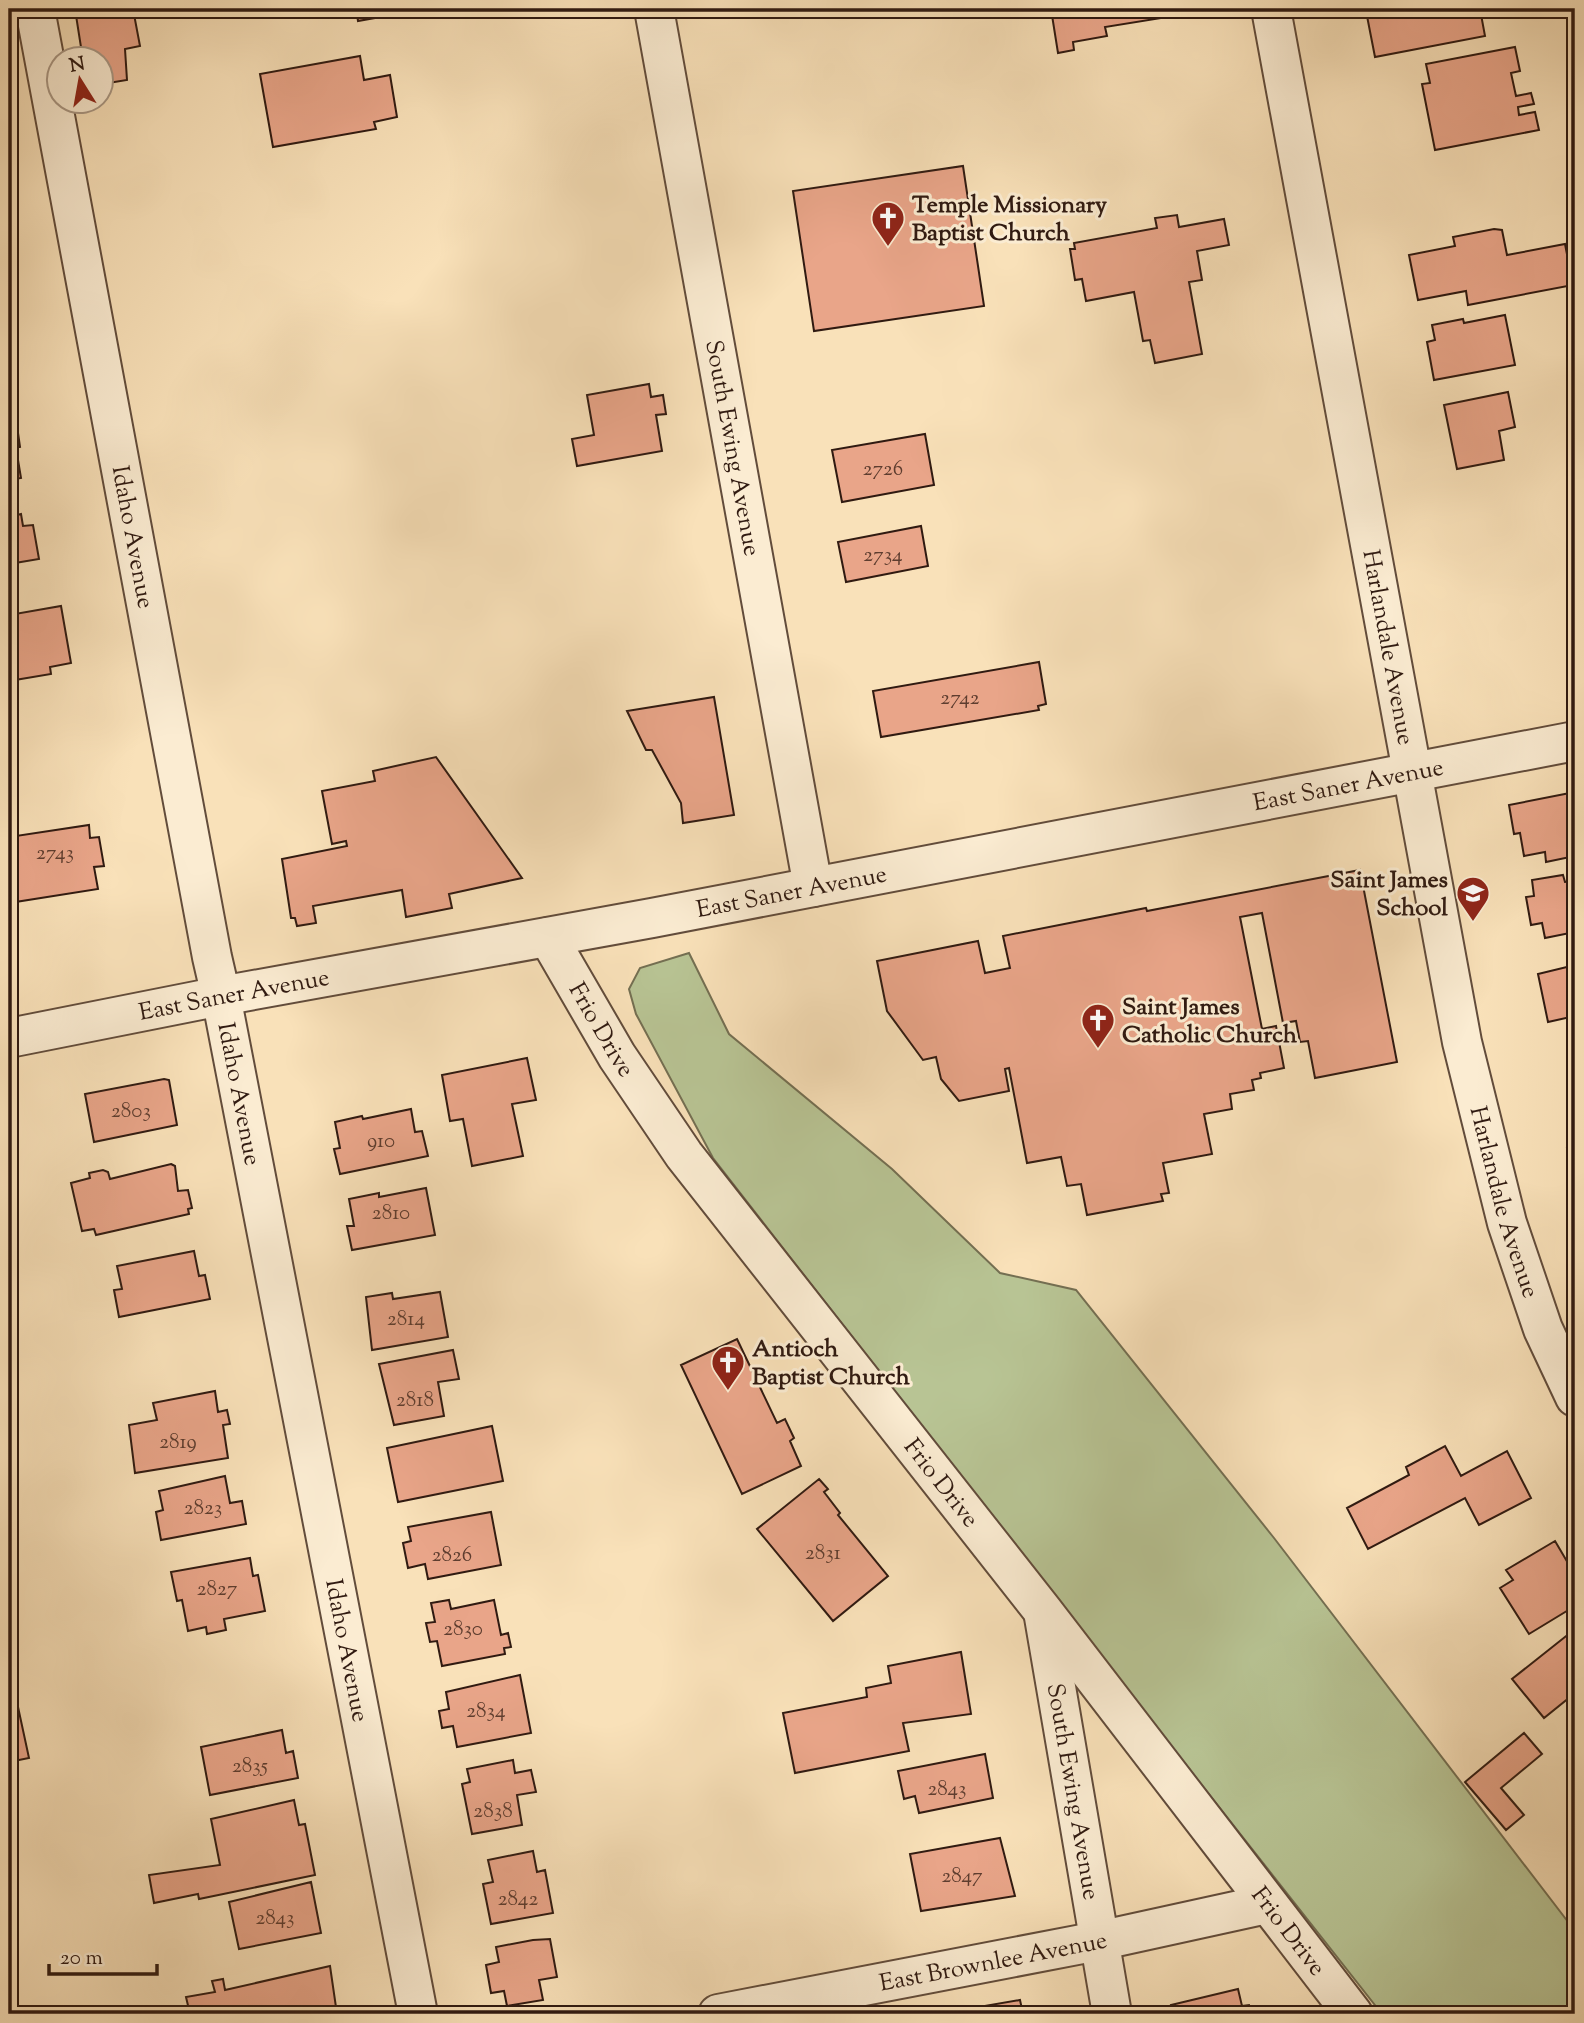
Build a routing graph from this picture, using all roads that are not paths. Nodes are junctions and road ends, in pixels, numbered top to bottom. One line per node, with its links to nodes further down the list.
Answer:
1 (35, 9): 8 (street, Idaho Avenue)
2 (653, 9): 6 (street, South Ewing Avenue)
3 (1270, 9): 5 (street, Harlandale Avenue)
4 (1575, 741): 5 (street, East Saner Avenue)
5 (1412, 772): 6 (street, East Saner Avenue); 10 (street, Harlandale Avenue)
6 (813, 887): 7 (street, East Saner Avenue)
7 (548, 937): 8 (street, East Saner Avenue); 11 (street, Frio Drive)
8 (221, 996): 9 (street, East Saner Avenue); 14 (street, Idaho Avenue)
9 (9, 1038)
10 (1575, 1397)
11 (1043, 1611): 12 (street, Frio Drive); 13 (street, South Ewing Avenue)
12 (1267, 1904): 13 (street, East Brownlee Avenue); 17 (street, Frio Drive)
13 (1098, 1941): 15 (street, East Brownlee Avenue); 16 (street, South Ewing Avenue)
14 (418, 2014)
15 (718, 2014)
16 (1112, 2014)
17 (1353, 2014)

